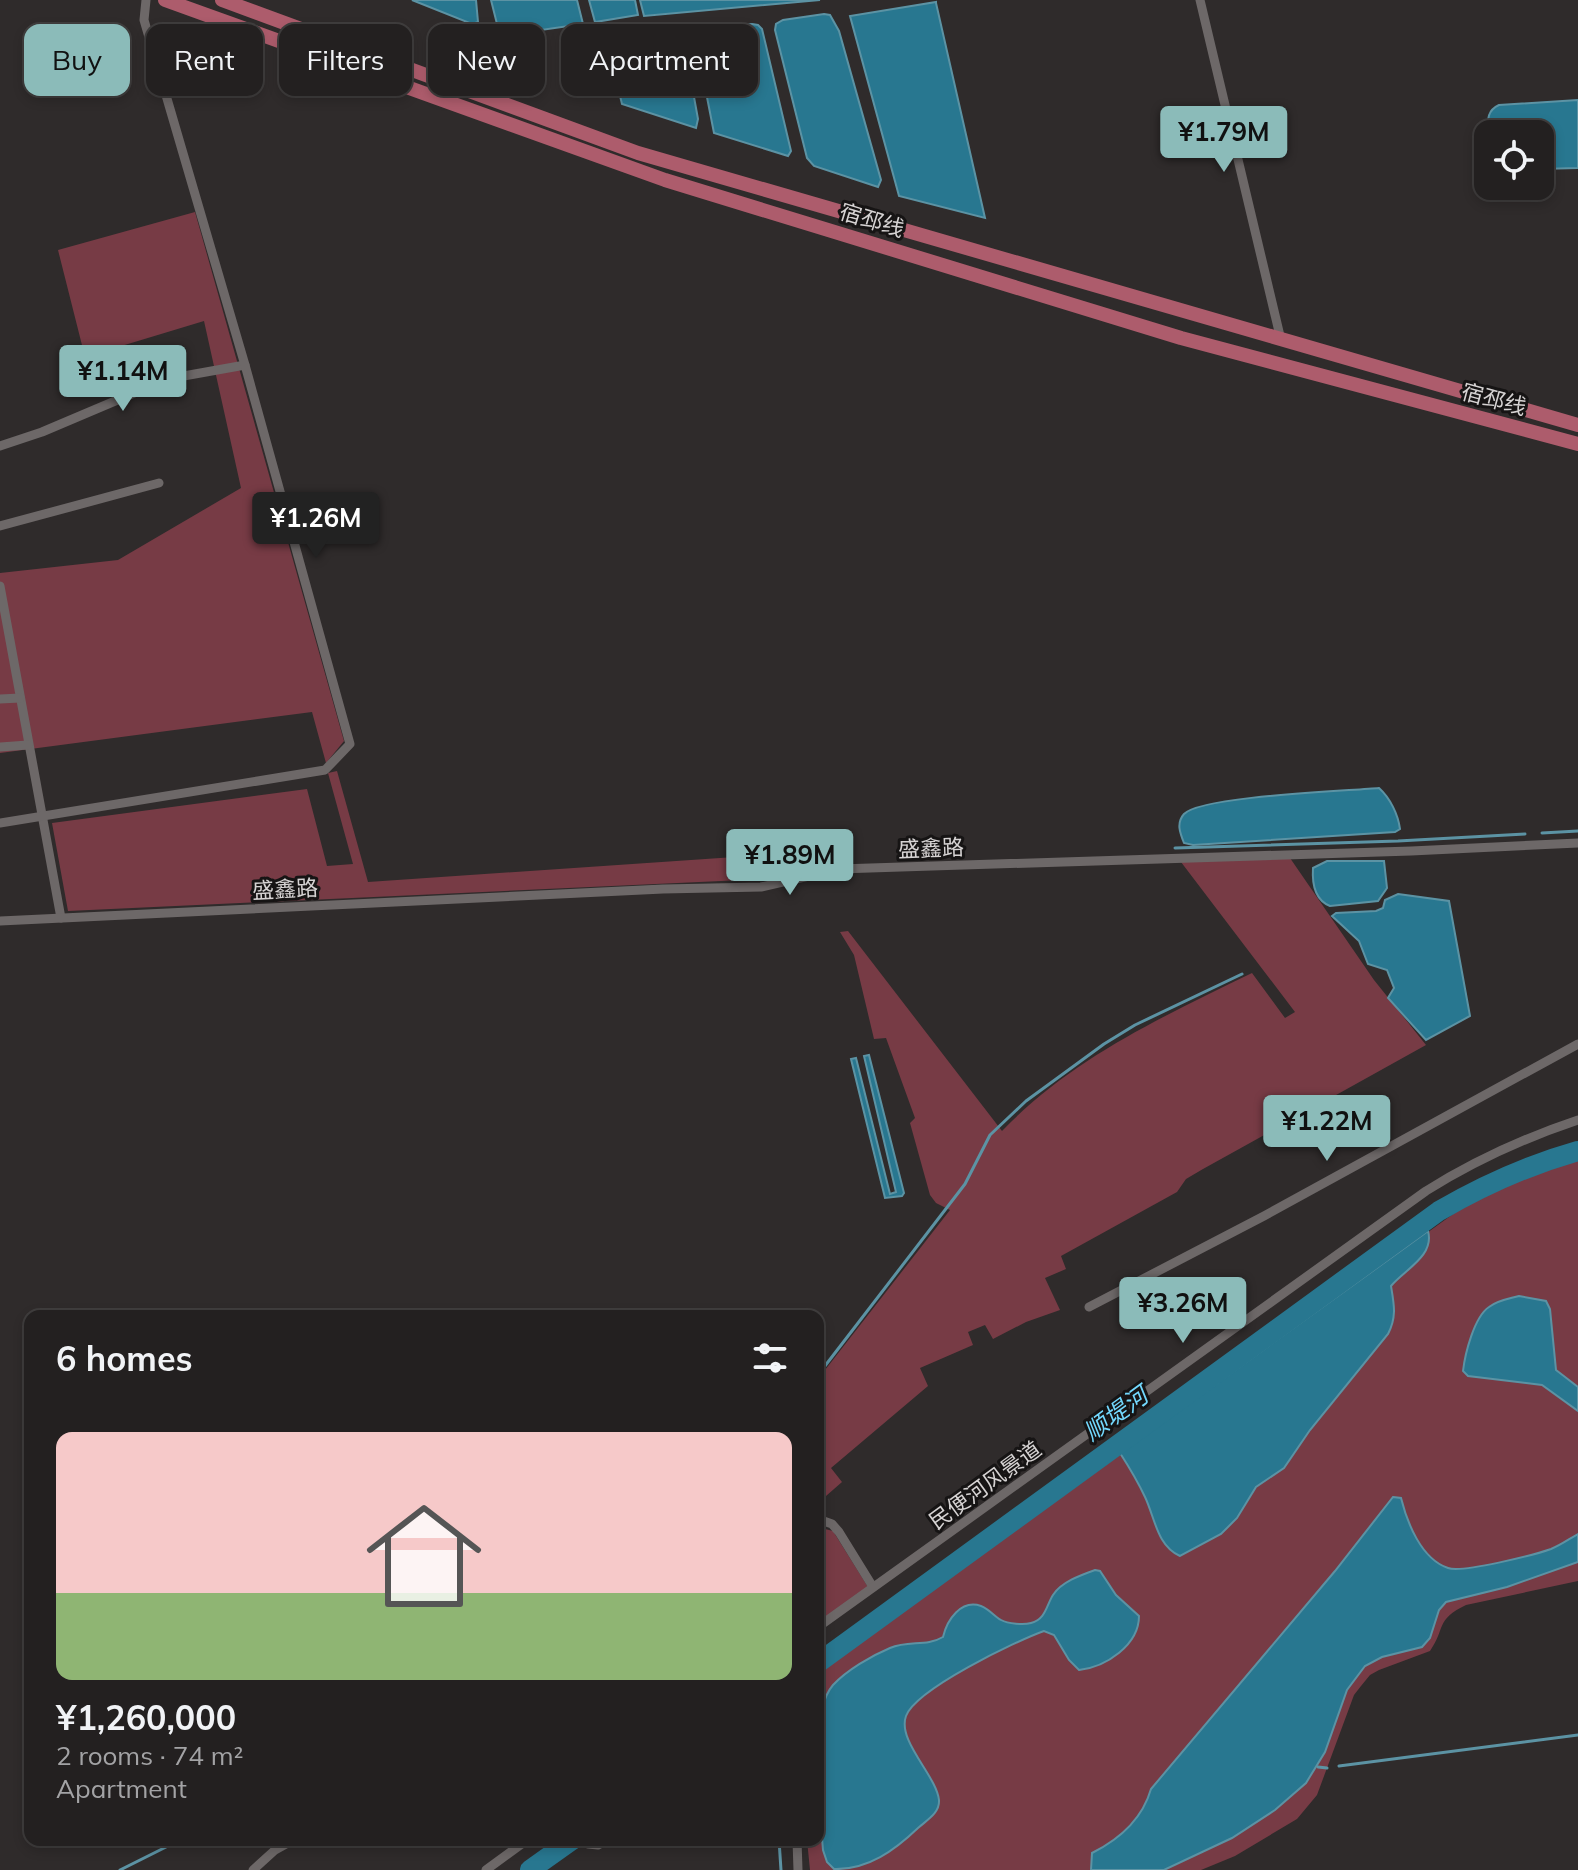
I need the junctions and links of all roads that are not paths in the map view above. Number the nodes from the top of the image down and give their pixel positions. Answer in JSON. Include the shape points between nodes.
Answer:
{"nodes":[{"id":1,"x":146,"y":0,"type":"edge"},
{"id":2,"x":165,"y":0,"type":"edge"},
{"id":3,"x":222,"y":0,"type":"edge"},
{"id":4,"x":1200,"y":0,"type":"edge"},
{"id":5,"x":1281,"y":340,"type":"junction"},
{"id":6,"x":245,"y":365,"type":"junction"},
{"id":7,"x":1578,"y":425,"type":"edge"},
{"id":8,"x":1578,"y":444,"type":"edge"},
{"id":9,"x":0,"y":446,"type":"edge"},
{"id":10,"x":159,"y":483,"type":"dead end"},
{"id":11,"x":0,"y":526,"type":"edge"},
{"id":12,"x":0,"y":586,"type":"edge"},
{"id":13,"x":20,"y":698,"type":"junction"},
{"id":14,"x":0,"y":699,"type":"edge"},
{"id":15,"x":28,"y":745,"type":"junction"},
{"id":16,"x":0,"y":747,"type":"edge"},
{"id":17,"x":41,"y":817,"type":"junction"},
{"id":18,"x":0,"y":823,"type":"edge"},
{"id":19,"x":1578,"y":843,"type":"edge"},
{"id":20,"x":61,"y":918,"type":"junction"},
{"id":21,"x":0,"y":921,"type":"edge"},
{"id":22,"x":1578,"y":1044,"type":"edge"},
{"id":23,"x":1578,"y":1120,"type":"edge"},
{"id":24,"x":1089,"y":1307,"type":"dead end"},
{"id":25,"x":824,"y":1521,"type":"edge"},
{"id":26,"x":873,"y":1587,"type":"junction"},
{"id":27,"x":824,"y":1623,"type":"edge"},
{"id":28,"x":282,"y":1846,"type":"edge"},
{"id":29,"x":519,"y":1846,"type":"edge"},
{"id":30,"x":797,"y":1846,"type":"edge"},
{"id":31,"x":253,"y":1870,"type":"edge"},
{"id":32,"x":486,"y":1870,"type":"edge"},
{"id":33,"x":798,"y":1870,"type":"edge"}],
"edges":[{"from":1,"to":6,"type":"street","via":[[144,20]]},
{"from":2,"to":8,"type":"main road","name":"宿邳线","via":[[665,180],[1181,338]]},
{"from":3,"to":5,"type":"main road","name":"宿邳线","via":[[638,153]]},
{"from":4,"to":5,"type":"street"},
{"from":5,"to":7,"type":"main road","name":"宿邳线"},
{"from":6,"to":9,"type":"street","via":[[167,379]]},
{"from":6,"to":17,"type":"street","via":[[350,744],[325,770]]},
{"from":10,"to":11,"type":"street"},
{"from":12,"to":13,"type":"street"},
{"from":13,"to":14,"type":"street"},
{"from":13,"to":15,"type":"street"},
{"from":15,"to":16,"type":"street"},
{"from":15,"to":17,"type":"street"},
{"from":17,"to":18,"type":"street"},
{"from":17,"to":20,"type":"street"},
{"from":19,"to":20,"type":"street","name":"盛鑫路","via":[[839,869],[761,887]]},
{"from":20,"to":21,"type":"street","name":"盛鑫路"},
{"from":22,"to":24,"type":"street"},
{"from":23,"to":26,"type":"street","name":"民便河风景道","via":[[1506,1147],[1426,1191]]},
{"from":25,"to":26,"type":"street","via":[[839,1532]]},
{"from":26,"to":27,"type":"street","name":"民便河风景道"},
{"from":28,"to":31,"type":"street"},
{"from":29,"to":32,"type":"street"},
{"from":30,"to":33,"type":"street"}]}
